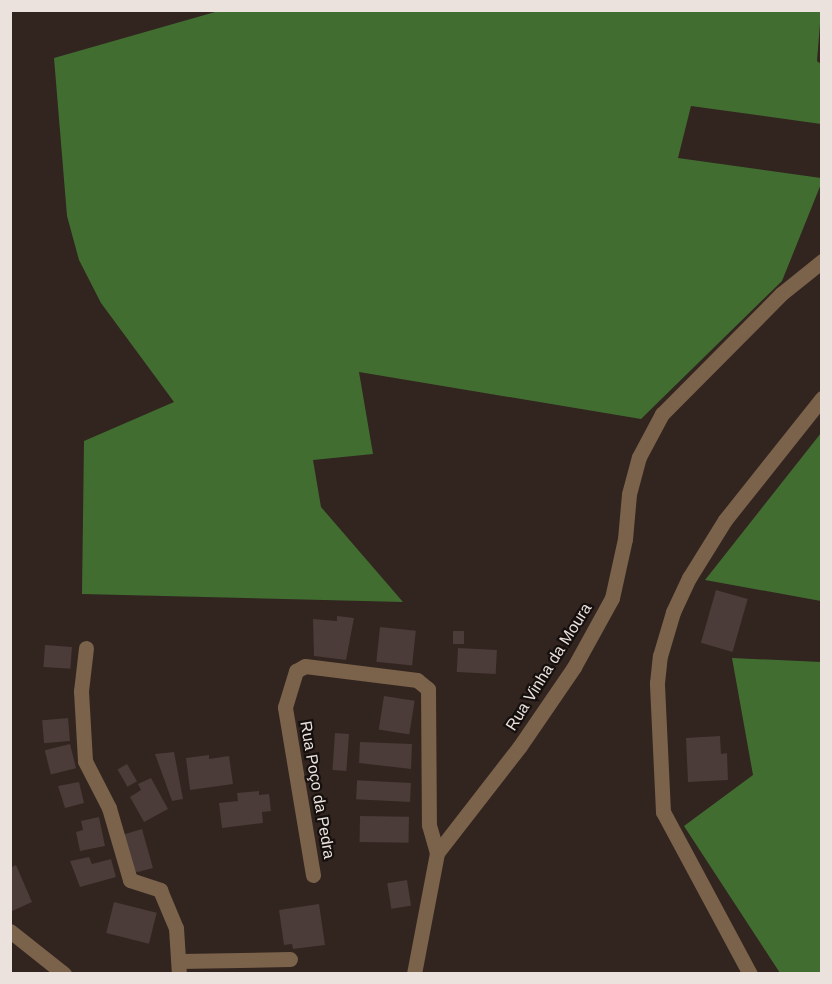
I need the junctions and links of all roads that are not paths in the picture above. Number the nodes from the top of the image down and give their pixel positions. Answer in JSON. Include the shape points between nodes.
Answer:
{"nodes":[{"id":1,"x":822,"y":261,"type":"edge"},
{"id":2,"x":822,"y":398,"type":"edge"},
{"id":3,"x":86,"y":648,"type":"dead end"},
{"id":4,"x":437,"y":853,"type":"junction"},
{"id":5,"x":313,"y":875,"type":"dead end"},
{"id":6,"x":10,"y":931,"type":"edge"},
{"id":7,"x":290,"y":958,"type":"dead end"},
{"id":8,"x":180,"y":967,"type":"edge"},
{"id":9,"x":64,"y":974,"type":"edge"},
{"id":10,"x":414,"y":974,"type":"edge"},
{"id":11,"x":750,"y":974,"type":"edge"}],
"edges":[{"from":1,"to":4,"type":"street","name":"Rua Vinha da Moura","via":[[781,294],[662,414],[639,456],[612,598],[574,666],[520,746]]},
{"from":2,"to":11,"type":"street","via":[[725,520],[689,578],[673,612],[660,656],[657,683],[663,812]]},
{"from":3,"to":8,"type":"street","via":[[81,691],[85,762],[109,808],[130,880],[160,890],[176,928]]},
{"from":4,"to":5,"type":"street","name":"Rua Poço da Pedra","via":[[429,825],[428,689],[417,680],[305,666],[296,671],[285,708]]},
{"from":4,"to":10,"type":"street","name":"Rua Poço da Pedra"},
{"from":6,"to":9,"type":"street"},
{"from":7,"to":8,"type":"street"}]}
